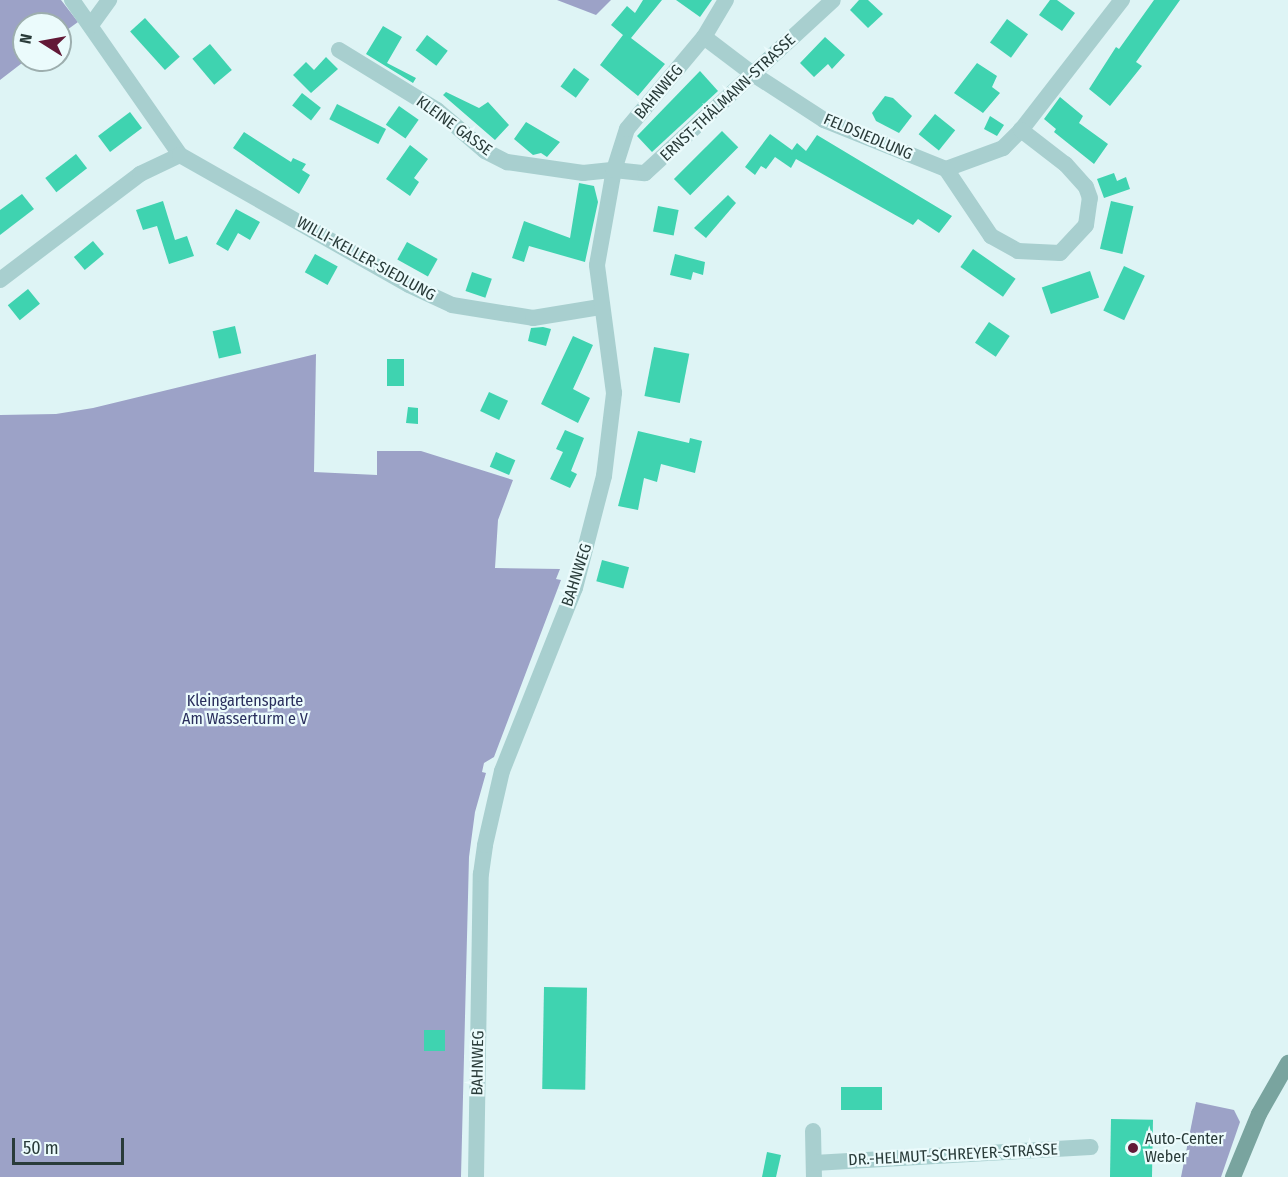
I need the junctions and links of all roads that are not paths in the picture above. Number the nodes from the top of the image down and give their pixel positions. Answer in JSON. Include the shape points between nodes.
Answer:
{"nodes":[{"id":1,"x":72,"y":0,"type":"edge"},
{"id":2,"x":109,"y":0,"type":"edge"},
{"id":3,"x":726,"y":0,"type":"edge"},
{"id":4,"x":833,"y":0,"type":"edge"},
{"id":5,"x":1122,"y":0,"type":"edge"},
{"id":6,"x":91,"y":25,"type":"junction"},
{"id":7,"x":704,"y":37,"type":"junction"},
{"id":8,"x":339,"y":50,"type":"dead end"},
{"id":9,"x":753,"y":74,"type":"junction"},
{"id":10,"x":1021,"y":130,"type":"junction"},
{"id":11,"x":180,"y":155,"type":"junction"},
{"id":12,"x":946,"y":169,"type":"junction"},
{"id":13,"x":614,"y":170,"type":"junction"},
{"id":14,"x":0,"y":280,"type":"edge"},
{"id":15,"x":600,"y":308,"type":"junction"},
{"id":16,"x":1288,"y":1063,"type":"edge"},
{"id":17,"x":813,"y":1131,"type":"dead end"},
{"id":18,"x":1091,"y":1147,"type":"dead end"},
{"id":19,"x":814,"y":1170,"type":"edge"},
{"id":20,"x":476,"y":1177,"type":"edge"},
{"id":21,"x":1233,"y":1177,"type":"edge"}],
"edges":[{"from":1,"to":6,"type":"street","name":"WILLI-KELLER-SIEDLUNG"},
{"from":2,"to":6,"type":"street"},
{"from":3,"to":7,"type":"street","name":"BAHNWEG"},
{"from":4,"to":9,"type":"street","name":"ERNST-THÄLMANN-STRASSE"},
{"from":5,"to":10,"type":"street"},
{"from":6,"to":11,"type":"street","name":"WILLI-KELLER-SIEDLUNG"},
{"from":7,"to":9,"type":"street","name":"FELDSIEDLUNG"},
{"from":7,"to":13,"type":"street","name":"BAHNWEG","via":[[627,129]]},
{"from":8,"to":13,"type":"street","name":"KLEINE GASSE","via":[[437,110],[485,151],[507,162],[583,173]]},
{"from":9,"to":12,"type":"street","name":"FELDSIEDLUNG","via":[[842,129]]},
{"from":9,"to":13,"type":"street","name":"ERNST-THÄLMANN-STRASSE","via":[[645,173]]},
{"from":10,"to":12,"type":"street","via":[[1003,148]]},
{"from":10,"to":12,"type":"street","via":[[1065,164],[1086,187],[1090,198],[1086,225],[1060,253],[1018,250],[991,236]]},
{"from":11,"to":14,"type":"street","via":[[140,174]]},
{"from":11,"to":15,"type":"street","name":"WILLI-KELLER-SIEDLUNG","via":[[409,285],[452,305],[533,318]]},
{"from":13,"to":15,"type":"street","name":"BAHNWEG","via":[[597,265]]},
{"from":15,"to":20,"type":"street","name":"BAHNWEG","via":[[614,393],[603,482],[574,588],[502,771],[485,845],[481,874]]},
{"from":16,"to":21,"type":"main road","via":[[1259,1114]]},
{"from":17,"to":19,"type":"street","name":"DR.-HELMUT-SCHREYER-STRASSE"},
{"from":18,"to":19,"type":"street","name":"DR.-HELMUT-SCHREYER-STRASSE"}]}
